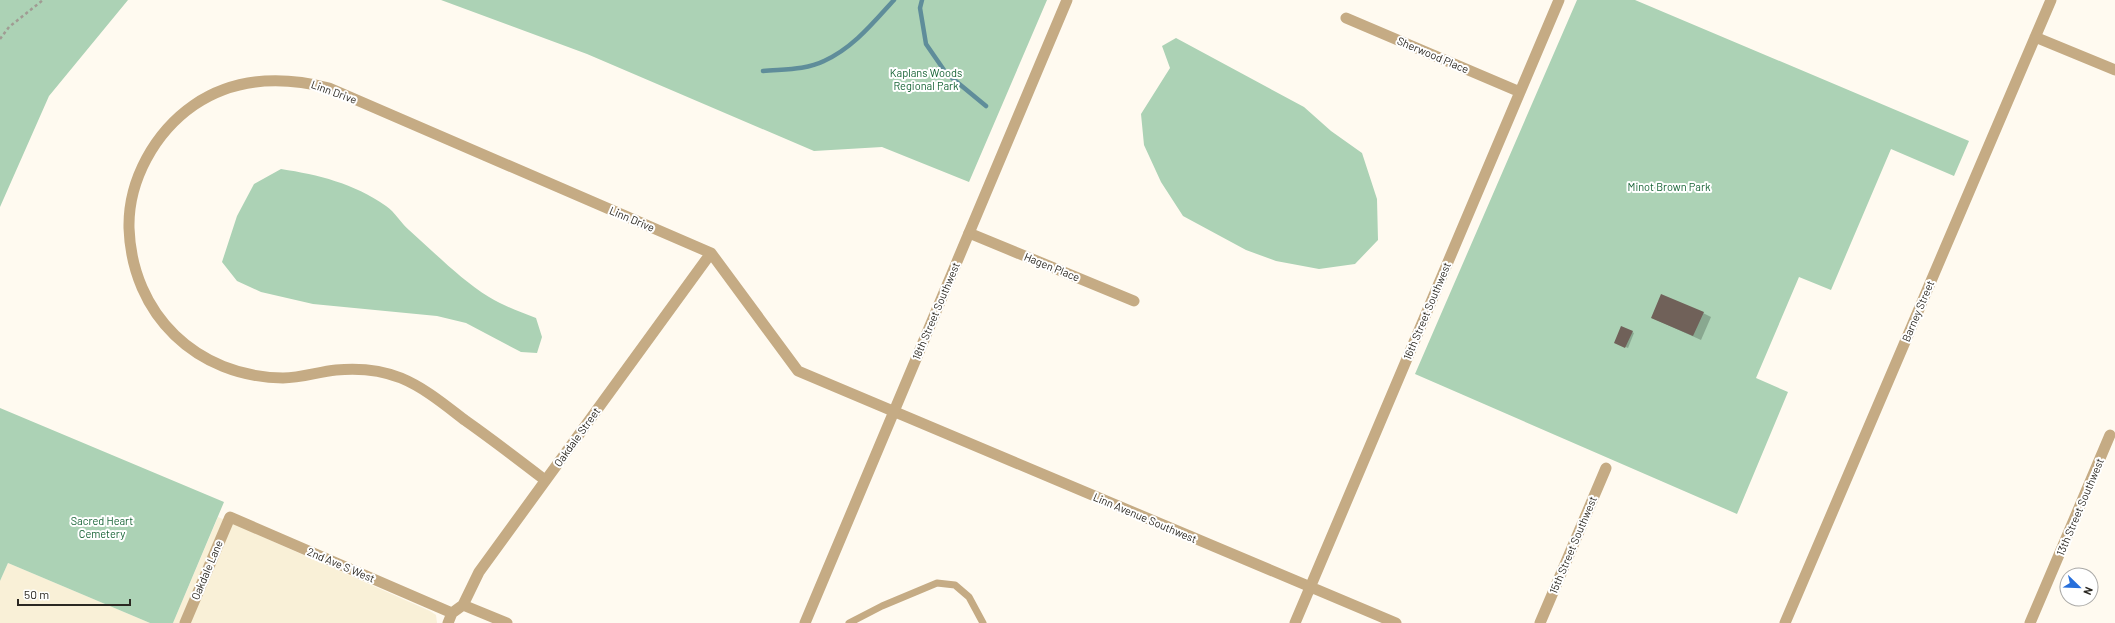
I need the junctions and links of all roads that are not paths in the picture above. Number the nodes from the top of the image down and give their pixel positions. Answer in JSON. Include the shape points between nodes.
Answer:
{"nodes":[{"id":1,"x":1068,"y":0,"type":"edge"},
{"id":2,"x":1559,"y":0,"type":"edge"},
{"id":3,"x":2051,"y":0,"type":"edge"},
{"id":4,"x":1346,"y":18,"type":"dead end"},
{"id":5,"x":2035,"y":37,"type":"junction"},
{"id":6,"x":2115,"y":70,"type":"edge"},
{"id":7,"x":1520,"y":92,"type":"junction"},
{"id":8,"x":969,"y":232,"type":"junction"},
{"id":9,"x":711,"y":253,"type":"junction"},
{"id":10,"x":1134,"y":301,"type":"dead end"},
{"id":11,"x":894,"y":412,"type":"junction"},
{"id":12,"x":2110,"y":435,"type":"dead end"},
{"id":13,"x":1606,"y":468,"type":"dead end"},
{"id":14,"x":546,"y":480,"type":"junction"},
{"id":15,"x":230,"y":517,"type":"joint"},
{"id":16,"x":1310,"y":587,"type":"junction"},
{"id":17,"x":463,"y":605,"type":"junction"},
{"id":18,"x":450,"y":618,"type":"edge"},
{"id":19,"x":185,"y":623,"type":"edge"},
{"id":20,"x":506,"y":623,"type":"edge"},
{"id":21,"x":808,"y":623,"type":"edge"},
{"id":22,"x":849,"y":623,"type":"edge"},
{"id":23,"x":983,"y":623,"type":"edge"},
{"id":24,"x":1295,"y":623,"type":"edge"},
{"id":25,"x":1396,"y":623,"type":"edge"},
{"id":26,"x":1540,"y":623,"type":"edge"},
{"id":27,"x":1785,"y":623,"type":"edge"},
{"id":28,"x":2030,"y":623,"type":"edge"}],
"edges":[{"from":1,"to":8,"type":"street","name":"18th Street Southwest"},
{"from":2,"to":7,"type":"street","name":"16th Street Southwest"},
{"from":3,"to":5,"type":"street","name":"Barney Street"},
{"from":4,"to":7,"type":"street","name":"Sherwood Place"},
{"from":5,"to":6,"type":"street"},
{"from":5,"to":27,"type":"street","name":"Barney Street"},
{"from":7,"to":16,"type":"street","name":"16th Street Southwest"},
{"from":8,"to":10,"type":"street","name":"Hagen Place"},
{"from":8,"to":11,"type":"street","name":"18th Street Southwest"},
{"from":9,"to":11,"type":"street","via":[[798,371]]},
{"from":9,"to":14,"type":"street","name":"Oakdale Street"},
{"from":9,"to":14,"type":"street","name":"Linn Drive","via":[[329,88],[304,81],[257,81],[213,94],[179,117],[161,136],[147,158],[137,182],[130,215],[130,243],[139,283],[162,323],[180,342],[201,357],[220,366],[260,377],[286,378],[358,369],[382,372],[400,378],[433,396]]},
{"from":11,"to":16,"type":"street","name":"Linn Avenue Southwest"},
{"from":11,"to":21,"type":"street","name":"18th Street Southwest"},
{"from":12,"to":28,"type":"street","name":"13th Street Southwest"},
{"from":13,"to":26,"type":"street","name":"15th Street Southwest"},
{"from":14,"to":17,"type":"street","name":"Oakdale Street","via":[[479,572]]},
{"from":15,"to":18,"type":"street","name":"2nd Ave S West"},
{"from":15,"to":19,"type":"street","name":"Oakdale Lane"},
{"from":16,"to":24,"type":"street","name":"16th Street Southwest"},
{"from":16,"to":25,"type":"street","name":"Linn Avenue Southwest"},
{"from":17,"to":18,"type":"street","name":"Oakdale Street"},
{"from":17,"to":20,"type":"street"},
{"from":22,"to":23,"type":"lane","via":[[937,583],[956,585],[970,596]]}]}
